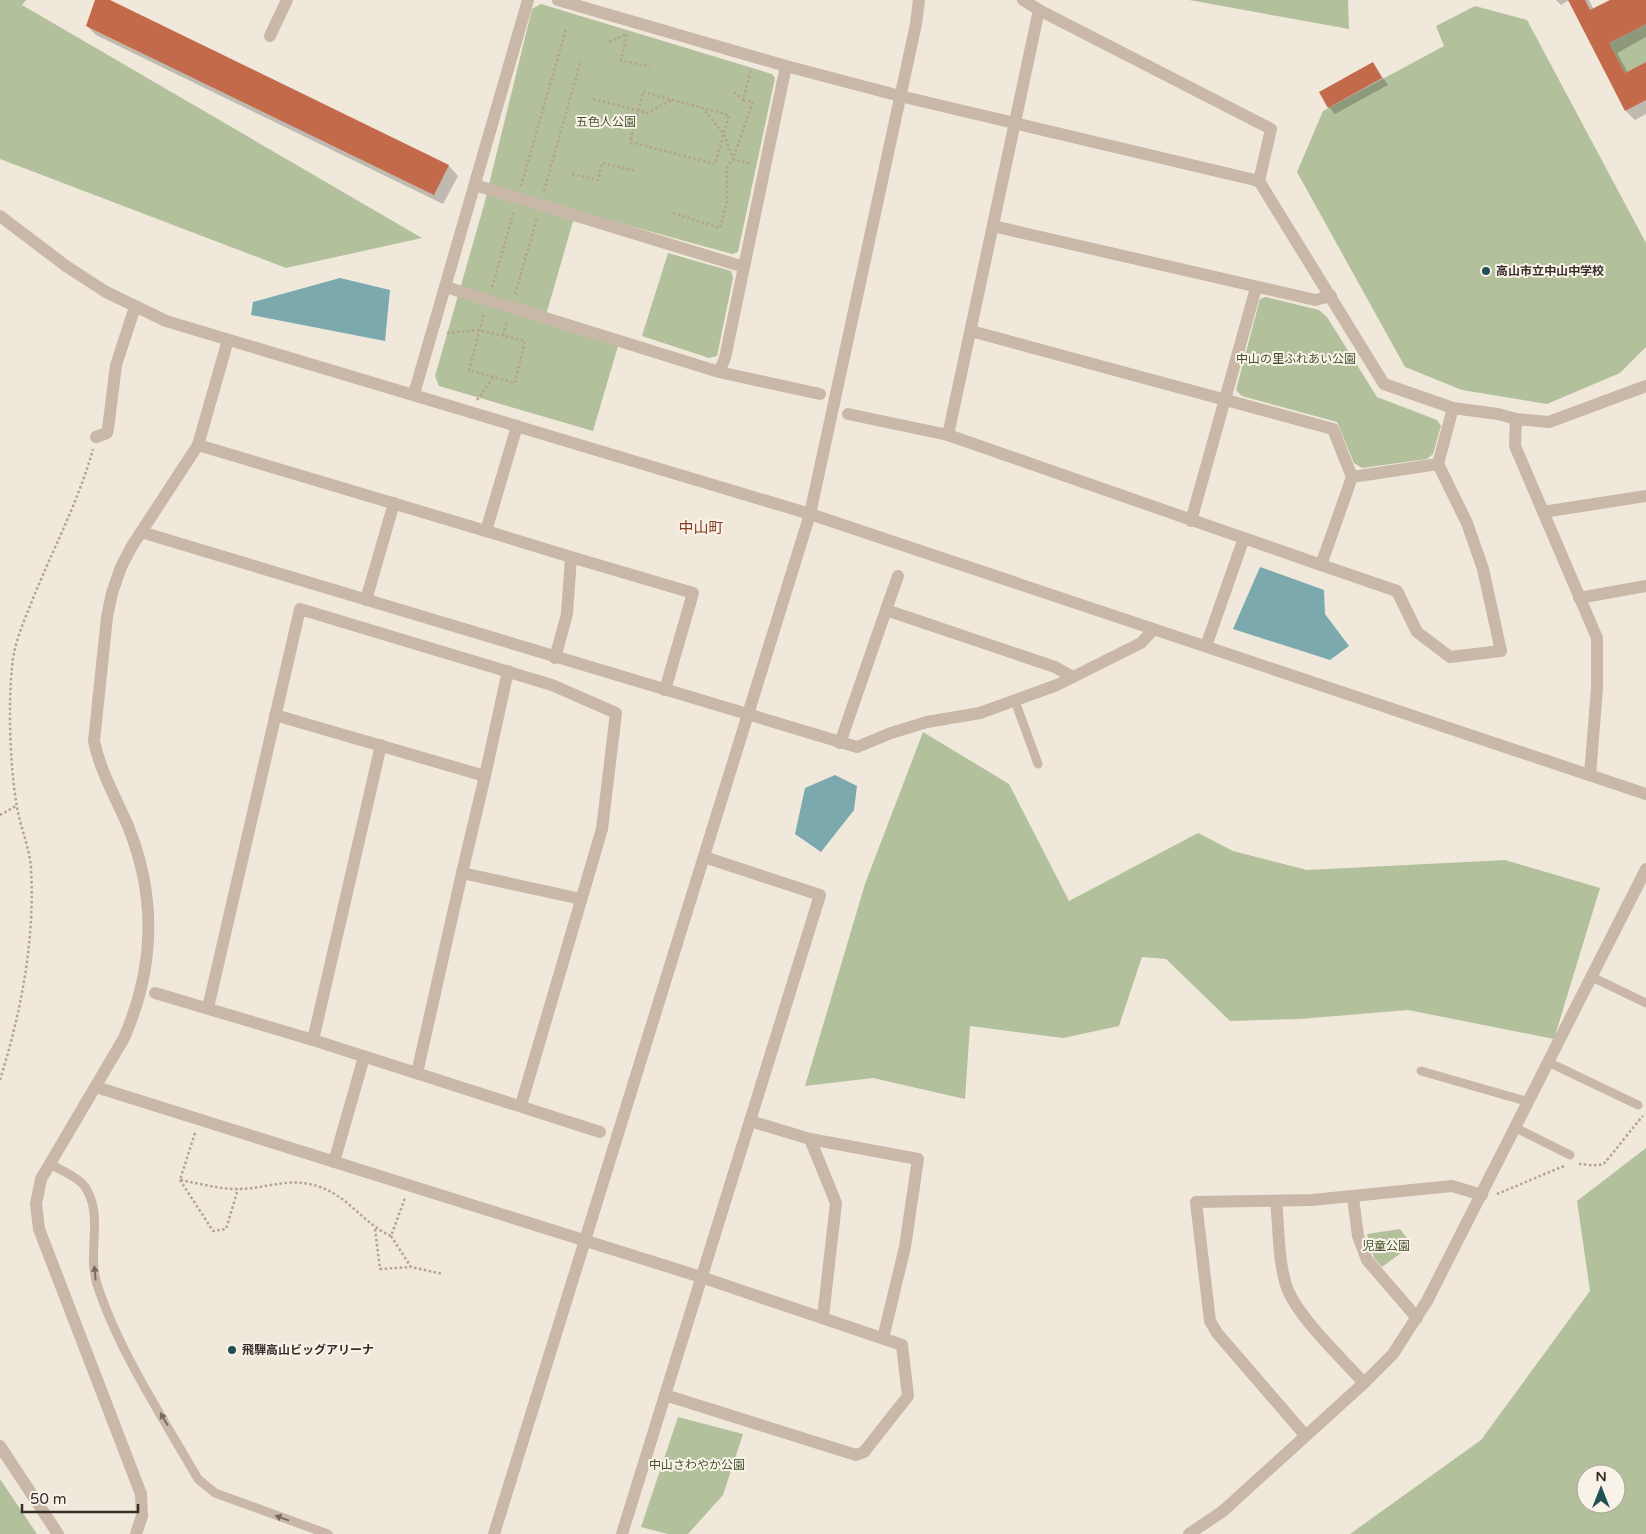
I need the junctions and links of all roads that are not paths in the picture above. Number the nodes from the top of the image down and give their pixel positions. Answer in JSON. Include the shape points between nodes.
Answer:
{"nodes":[{"id":1,"x":287,"y":0,"type":"edge"},
{"id":2,"x":528,"y":0,"type":"edge"},
{"id":3,"x":558,"y":0,"type":"edge"},
{"id":4,"x":919,"y":0,"type":"edge"},
{"id":5,"x":1022,"y":0,"type":"edge"},
{"id":6,"x":1039,"y":10,"type":"junction"},
{"id":7,"x":270,"y":36,"type":"dead end"},
{"id":8,"x":786,"y":66,"type":"junction"},
{"id":9,"x":900,"y":96,"type":"junction"},
{"id":10,"x":1015,"y":123,"type":"junction"},
{"id":11,"x":1260,"y":181,"type":"junction"},
{"id":12,"x":475,"y":185,"type":"junction"},
{"id":13,"x":0,"y":216,"type":"edge"},
{"id":14,"x":993,"y":226,"type":"junction"},
{"id":15,"x":744,"y":267,"type":"junction"},
{"id":16,"x":446,"y":287,"type":"junction"},
{"id":17,"x":1256,"y":288,"type":"junction"},
{"id":18,"x":1331,"y":296,"type":"junction"},
{"id":19,"x":135,"y":307,"type":"junction"},
{"id":20,"x":971,"y":331,"type":"junction"},
{"id":21,"x":228,"y":340,"type":"junction"},
{"id":22,"x":719,"y":372,"type":"junction"},
{"id":23,"x":1646,"y":386,"type":"edge"},
{"id":24,"x":414,"y":394,"type":"junction"},
{"id":25,"x":820,"y":394,"type":"dead end"},
{"id":26,"x":1226,"y":399,"type":"junction"},
{"id":27,"x":1454,"y":408,"type":"junction"},
{"id":28,"x":848,"y":414,"type":"dead end"},
{"id":29,"x":1516,"y":419,"type":"junction"},
{"id":30,"x":517,"y":426,"type":"junction"},
{"id":31,"x":948,"y":435,"type":"junction"},
{"id":32,"x":96,"y":437,"type":"road end"},
{"id":33,"x":198,"y":445,"type":"junction"},
{"id":34,"x":1438,"y":464,"type":"junction"},
{"id":35,"x":1352,"y":477,"type":"junction"},
{"id":36,"x":1646,"y":496,"type":"edge"},
{"id":37,"x":394,"y":503,"type":"junction"},
{"id":38,"x":1543,"y":512,"type":"junction"},
{"id":39,"x":810,"y":514,"type":"junction"},
{"id":40,"x":1191,"y":521,"type":"junction"},
{"id":41,"x":486,"y":531,"type":"junction"},
{"id":42,"x":140,"y":532,"type":"junction"},
{"id":43,"x":1244,"y":538,"type":"junction"},
{"id":44,"x":572,"y":557,"type":"junction"},
{"id":45,"x":1321,"y":565,"type":"junction"},
{"id":46,"x":898,"y":576,"type":"dead end"},
{"id":47,"x":1646,"y":586,"type":"edge"},
{"id":48,"x":1579,"y":598,"type":"junction"},
{"id":49,"x":366,"y":600,"type":"junction"},
{"id":50,"x":886,"y":610,"type":"junction"},
{"id":51,"x":1153,"y":630,"type":"junction"},
{"id":52,"x":1206,"y":646,"type":"junction"},
{"id":53,"x":555,"y":658,"type":"junction"},
{"id":54,"x":508,"y":671,"type":"junction"},
{"id":55,"x":1073,"y":677,"type":"junction"},
{"id":56,"x":665,"y":690,"type":"junction"},
{"id":57,"x":1015,"y":701,"type":"junction"},
{"id":58,"x":275,"y":714,"type":"junction"},
{"id":59,"x":747,"y":714,"type":"junction"},
{"id":60,"x":840,"y":743,"type":"junction"},
{"id":61,"x":381,"y":745,"type":"junction"},
{"id":62,"x":1038,"y":764,"type":"dead end"},
{"id":63,"x":1590,"y":775,"type":"junction"},
{"id":64,"x":485,"y":776,"type":"junction"},
{"id":65,"x":1646,"y":794,"type":"edge"},
{"id":66,"x":704,"y":857,"type":"junction"},
{"id":67,"x":1646,"y":869,"type":"edge"},
{"id":68,"x":462,"y":873,"type":"junction"},
{"id":69,"x":581,"y":900,"type":"junction"},
{"id":70,"x":1592,"y":977,"type":"junction"},
{"id":71,"x":155,"y":993,"type":"dead end"},
{"id":72,"x":1646,"y":1003,"type":"edge"},
{"id":73,"x":208,"y":1008,"type":"junction"},
{"id":74,"x":313,"y":1040,"type":"junction"},
{"id":75,"x":364,"y":1057,"type":"junction"},
{"id":76,"x":1548,"y":1062,"type":"junction"},
{"id":77,"x":1421,"y":1071,"type":"dead end"},
{"id":78,"x":417,"y":1073,"type":"junction"},
{"id":79,"x":96,"y":1087,"type":"junction"},
{"id":80,"x":1529,"y":1102,"type":"junction"},
{"id":81,"x":521,"y":1105,"type":"junction"},
{"id":82,"x":1638,"y":1106,"type":"dead end"},
{"id":83,"x":750,"y":1121,"type":"junction"},
{"id":84,"x":1516,"y":1128,"type":"junction"},
{"id":85,"x":600,"y":1132,"type":"dead end"},
{"id":86,"x":810,"y":1140,"type":"junction"},
{"id":87,"x":1570,"y":1156,"type":"dead end"},
{"id":88,"x":334,"y":1162,"type":"junction"},
{"id":89,"x":50,"y":1164,"type":"junction"},
{"id":90,"x":1482,"y":1195,"type":"junction"},
{"id":91,"x":1354,"y":1198,"type":"junction"},
{"id":92,"x":1276,"y":1201,"type":"junction"},
{"id":93,"x":584,"y":1240,"type":"junction"},
{"id":94,"x":700,"y":1277,"type":"junction"},
{"id":95,"x":823,"y":1318,"type":"junction"},
{"id":96,"x":1417,"y":1318,"type":"junction"},
{"id":97,"x":883,"y":1338,"type":"junction"},
{"id":98,"x":1364,"y":1383,"type":"junction"},
{"id":99,"x":665,"y":1395,"type":"junction"},
{"id":100,"x":1305,"y":1435,"type":"junction"},
{"id":101,"x":0,"y":1446,"type":"edge"},
{"id":102,"x":58,"y":1534,"type":"edge"},
{"id":103,"x":136,"y":1534,"type":"edge"},
{"id":104,"x":328,"y":1534,"type":"edge"},
{"id":105,"x":494,"y":1534,"type":"edge"},
{"id":106,"x":622,"y":1534,"type":"edge"},
{"id":107,"x":1190,"y":1534,"type":"edge"}],
"edges":[{"from":1,"to":7,"type":"street"},
{"from":2,"to":12,"type":"street"},
{"from":3,"to":8,"type":"street"},
{"from":4,"to":9,"type":"street"},
{"from":5,"to":6,"type":"street"},
{"from":6,"to":10,"type":"street"},
{"from":6,"to":11,"type":"street","via":[[1271,129]]},
{"from":8,"to":9,"type":"street"},
{"from":8,"to":15,"type":"street"},
{"from":9,"to":10,"type":"street"},
{"from":9,"to":39,"type":"street"},
{"from":10,"to":11,"type":"street"},
{"from":10,"to":14,"type":"street"},
{"from":11,"to":18,"type":"street"},
{"from":12,"to":15,"type":"street"},
{"from":12,"to":16,"type":"street"},
{"from":13,"to":19,"type":"street","via":[[66,266]]},
{"from":14,"to":17,"type":"street"},
{"from":14,"to":20,"type":"street"},
{"from":15,"to":22,"type":"street","via":[[725,358]]},
{"from":16,"to":22,"type":"street"},
{"from":16,"to":24,"type":"street"},
{"from":17,"to":18,"type":"street","via":[[1315,300]]},
{"from":17,"to":26,"type":"street"},
{"from":18,"to":27,"type":"street","via":[[1384,384]]},
{"from":19,"to":21,"type":"street"},
{"from":19,"to":32,"type":"street","via":[[116,365],[107,433]]},
{"from":20,"to":26,"type":"street"},
{"from":20,"to":31,"type":"street"},
{"from":21,"to":24,"type":"street"},
{"from":21,"to":33,"type":"street"},
{"from":22,"to":25,"type":"street"},
{"from":23,"to":29,"type":"street","via":[[1549,422]]},
{"from":24,"to":30,"type":"street"},
{"from":26,"to":35,"type":"street","via":[[1333,430]]},
{"from":26,"to":40,"type":"street"},
{"from":27,"to":29,"type":"street"},
{"from":27,"to":34,"type":"street"},
{"from":28,"to":31,"type":"street"},
{"from":29,"to":38,"type":"street","via":[[1515,446]]},
{"from":30,"to":39,"type":"street"},
{"from":30,"to":41,"type":"street"},
{"from":31,"to":40,"type":"street"},
{"from":33,"to":37,"type":"street"},
{"from":33,"to":42,"type":"street"},
{"from":34,"to":35,"type":"street"},
{"from":34,"to":45,"type":"street","via":[[1471,532],[1483,569],[1501,651],[1450,657],[1417,632],[1397,591]]},
{"from":35,"to":45,"type":"street"},
{"from":36,"to":38,"type":"street"},
{"from":37,"to":41,"type":"street"},
{"from":37,"to":49,"type":"street"},
{"from":38,"to":48,"type":"street"},
{"from":39,"to":51,"type":"street"},
{"from":39,"to":59,"type":"street"},
{"from":40,"to":43,"type":"street"},
{"from":41,"to":44,"type":"street"},
{"from":42,"to":49,"type":"street"},
{"from":42,"to":79,"type":"street","via":[[121,567],[112,593],[94,741],[97,758],[124,816],[140,861],[149,904],[148,942],[143,983],[134,1015]]},
{"from":43,"to":45,"type":"street"},
{"from":43,"to":52,"type":"street"},
{"from":44,"to":53,"type":"street","via":[[567,614]]},
{"from":44,"to":56,"type":"street","via":[[693,593]]},
{"from":46,"to":50,"type":"street"},
{"from":47,"to":48,"type":"street"},
{"from":48,"to":63,"type":"street","via":[[1597,638],[1597,689]]},
{"from":49,"to":53,"type":"street"},
{"from":50,"to":55,"type":"street","via":[[1055,667]]},
{"from":50,"to":60,"type":"street"},
{"from":51,"to":52,"type":"street"},
{"from":51,"to":55,"type":"street","via":[[1141,644]]},
{"from":52,"to":63,"type":"street"},
{"from":53,"to":56,"type":"street"},
{"from":54,"to":58,"type":"street","via":[[300,609]]},
{"from":54,"to":64,"type":"street"},
{"from":54,"to":69,"type":"street","via":[[552,685],[616,713],[602,829]]},
{"from":55,"to":57,"type":"street"},
{"from":56,"to":59,"type":"street"},
{"from":57,"to":60,"type":"street","via":[[980,713],[926,722],[856,747]]},
{"from":57,"to":62,"type":"lane"},
{"from":58,"to":61,"type":"street"},
{"from":58,"to":73,"type":"street"},
{"from":59,"to":60,"type":"street"},
{"from":59,"to":66,"type":"street"},
{"from":61,"to":64,"type":"street"},
{"from":61,"to":74,"type":"street"},
{"from":63,"to":65,"type":"street"},
{"from":64,"to":68,"type":"street"},
{"from":66,"to":83,"type":"street","via":[[820,895]]},
{"from":66,"to":93,"type":"street"},
{"from":67,"to":70,"type":"street"},
{"from":68,"to":69,"type":"street"},
{"from":68,"to":78,"type":"street"},
{"from":69,"to":81,"type":"street"},
{"from":70,"to":72,"type":"lane"},
{"from":70,"to":76,"type":"street"},
{"from":71,"to":73,"type":"street"},
{"from":73,"to":74,"type":"street"},
{"from":74,"to":75,"type":"street"},
{"from":75,"to":78,"type":"street"},
{"from":75,"to":88,"type":"street"},
{"from":76,"to":80,"type":"street"},
{"from":76,"to":82,"type":"lane"},
{"from":77,"to":80,"type":"lane"},
{"from":78,"to":81,"type":"street"},
{"from":79,"to":88,"type":"street"},
{"from":79,"to":89,"type":"street"},
{"from":80,"to":84,"type":"street"},
{"from":81,"to":85,"type":"street"},
{"from":83,"to":86,"type":"street"},
{"from":83,"to":94,"type":"street"},
{"from":84,"to":87,"type":"lane"},
{"from":84,"to":90,"type":"street"},
{"from":86,"to":95,"type":"street","via":[[836,1203]]},
{"from":86,"to":97,"type":"street","via":[[918,1159],[905,1247]]},
{"from":88,"to":93,"type":"street"},
{"from":89,"to":103,"type":"street","via":[[41,1179],[36,1204],[39,1229],[141,1494],[142,1516]]},
{"from":104,"to":89,"type":"lane","one_way":true,"via":[[215,1493],[198,1479],[105,1310],[95,1277],[95,1236],[88,1191],[78,1180]]},
{"from":90,"to":91,"type":"street","via":[[1452,1186]]},
{"from":90,"to":96,"type":"street"},
{"from":91,"to":92,"type":"street"},
{"from":91,"to":96,"type":"street","via":[[1358,1236],[1367,1260]]},
{"from":92,"to":98,"type":"street","via":[[1283,1271],[1291,1298]]},
{"from":92,"to":100,"type":"street","via":[[1196,1202],[1210,1320],[1217,1333]]},
{"from":93,"to":94,"type":"street"},
{"from":93,"to":105,"type":"street"},
{"from":94,"to":95,"type":"street"},
{"from":94,"to":99,"type":"street"},
{"from":95,"to":97,"type":"street"},
{"from":96,"to":98,"type":"street","via":[[1392,1354]]},
{"from":97,"to":99,"type":"street","via":[[902,1345],[908,1396],[864,1452],[856,1456]]},
{"from":98,"to":100,"type":"street"},
{"from":99,"to":106,"type":"street"},
{"from":100,"to":107,"type":"street","via":[[1223,1511]]},
{"from":101,"to":102,"type":"street"}]}
